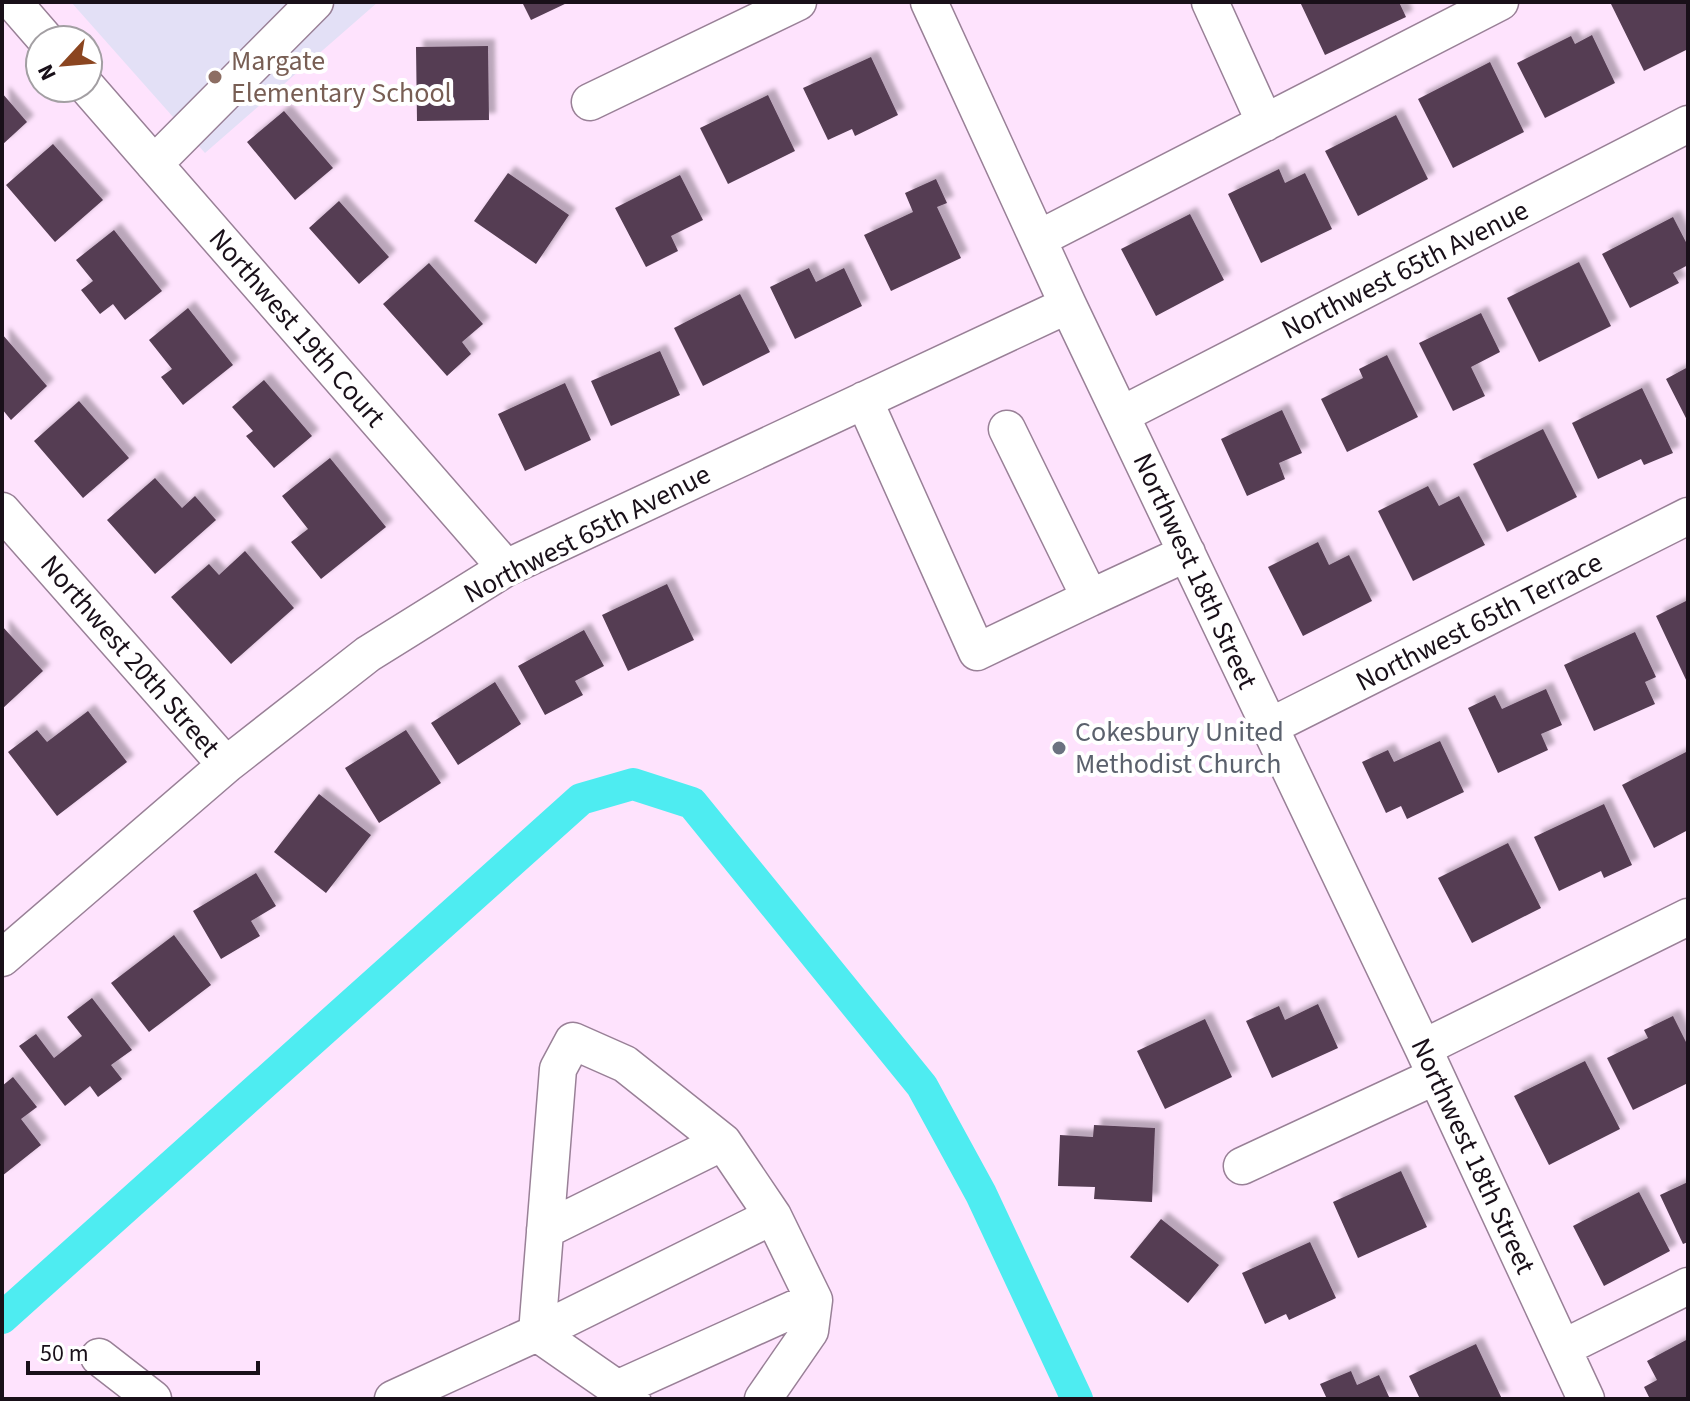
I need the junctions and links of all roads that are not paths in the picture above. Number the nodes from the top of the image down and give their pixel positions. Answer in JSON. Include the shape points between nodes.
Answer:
{"nodes":[{"id":1,"x":13,"y":2,"type":"edge"},
{"id":2,"x":315,"y":2,"type":"edge"},
{"id":3,"x":798,"y":2,"type":"edge"},
{"id":4,"x":929,"y":2,"type":"edge"},
{"id":5,"x":1210,"y":2,"type":"edge"},
{"id":6,"x":1500,"y":2,"type":"edge"},
{"id":7,"x":1450,"y":13,"type":"edge"},
{"id":8,"x":32,"y":24,"type":"edge"},
{"id":9,"x":590,"y":102,"type":"dead end"},
{"id":10,"x":102,"y":104,"type":"edge"},
{"id":11,"x":1265,"y":123,"type":"junction"},
{"id":12,"x":1688,"y":124,"type":"edge"},
{"id":13,"x":154,"y":164,"type":"junction"},
{"id":14,"x":1038,"y":239,"type":"junction"},
{"id":15,"x":1068,"y":305,"type":"junction"},
{"id":16,"x":864,"y":400,"type":"junction"},
{"id":17,"x":1121,"y":415,"type":"junction"},
{"id":18,"x":1007,"y":429,"type":"dead end"},
{"id":19,"x":2,"y":511,"type":"edge"},
{"id":20,"x":1688,"y":516,"type":"edge"},
{"id":21,"x":1187,"y":553,"type":"junction"},
{"id":22,"x":506,"y":568,"type":"junction"},
{"id":23,"x":1090,"y":598,"type":"junction"},
{"id":24,"x":1269,"y":727,"type":"junction"},
{"id":25,"x":226,"y":765,"type":"junction"},
{"id":26,"x":1688,"y":917,"type":"edge"},
{"id":27,"x":2,"y":958,"type":"edge"},
{"id":28,"x":1429,"y":1062,"type":"junction"},
{"id":29,"x":723,"y":1142,"type":"junction"},
{"id":30,"x":1242,"y":1166,"type":"dead end"},
{"id":31,"x":773,"y":1216,"type":"junction"},
{"id":32,"x":545,"y":1230,"type":"junction"},
{"id":33,"x":1688,"y":1286,"type":"edge"},
{"id":34,"x":814,"y":1300,"type":"junction"},
{"id":35,"x":537,"y":1333,"type":"junction"},
{"id":36,"x":1563,"y":1348,"type":"junction"},
{"id":37,"x":99,"y":1357,"type":"dead end"},
{"id":38,"x":625,"y":1394,"type":"edge"},
{"id":39,"x":153,"y":1399,"type":"edge"},
{"id":40,"x":393,"y":1399,"type":"edge"},
{"id":41,"x":763,"y":1399,"type":"edge"},
{"id":42,"x":1586,"y":1399,"type":"edge"}],
"edges":[{"from":1,"to":8,"type":"street"},
{"from":2,"to":13,"type":"street"},
{"from":3,"to":9,"type":"street"},
{"from":4,"to":14,"type":"street","name":"Northwest 18th Street"},
{"from":5,"to":11,"type":"street"},
{"from":6,"to":7,"type":"street"},
{"from":7,"to":11,"type":"street"},
{"from":10,"to":13,"type":"street","name":"Northwest 19th Court"},
{"from":11,"to":14,"type":"street"},
{"from":12,"to":17,"type":"street","name":"Northwest 65th Avenue"},
{"from":13,"to":22,"type":"street","name":"Northwest 19th Court"},
{"from":14,"to":15,"type":"street","name":"Northwest 18th Street"},
{"from":15,"to":16,"type":"street","name":"Northwest 65th Avenue"},
{"from":15,"to":17,"type":"street","name":"Northwest 18th Street"},
{"from":16,"to":22,"type":"street","name":"Northwest 65th Avenue"},
{"from":16,"to":23,"type":"street","via":[[977,652]]},
{"from":17,"to":21,"type":"street","name":"Northwest 18th Street"},
{"from":18,"to":23,"type":"street"},
{"from":19,"to":25,"type":"street","name":"Northwest 20th Street"},
{"from":20,"to":24,"type":"street","name":"Northwest 65th Terrace"},
{"from":21,"to":23,"type":"street"},
{"from":21,"to":24,"type":"street","name":"Northwest 18th Street"},
{"from":22,"to":25,"type":"street","name":"Northwest 65th Avenue","via":[[368,654]]},
{"from":24,"to":28,"type":"street","name":"Northwest 18th Street"},
{"from":25,"to":27,"type":"street","name":"Northwest 65th Avenue"},
{"from":26,"to":28,"type":"street"},
{"from":28,"to":30,"type":"street"},
{"from":28,"to":36,"type":"street","name":"Northwest 18th Street"},
{"from":29,"to":31,"type":"street"},
{"from":29,"to":32,"type":"street"},
{"from":29,"to":32,"type":"street","via":[[625,1064],[573,1041],[558,1069]]},
{"from":31,"to":34,"type":"street"},
{"from":31,"to":35,"type":"street"},
{"from":32,"to":35,"type":"street"},
{"from":33,"to":36,"type":"street"},
{"from":34,"to":38,"type":"street"},
{"from":34,"to":41,"type":"street","via":[[810,1331]]},
{"from":35,"to":38,"type":"street"},
{"from":35,"to":40,"type":"street"},
{"from":36,"to":42,"type":"street","name":"Northwest 18th Street"},
{"from":37,"to":39,"type":"street"}]}
